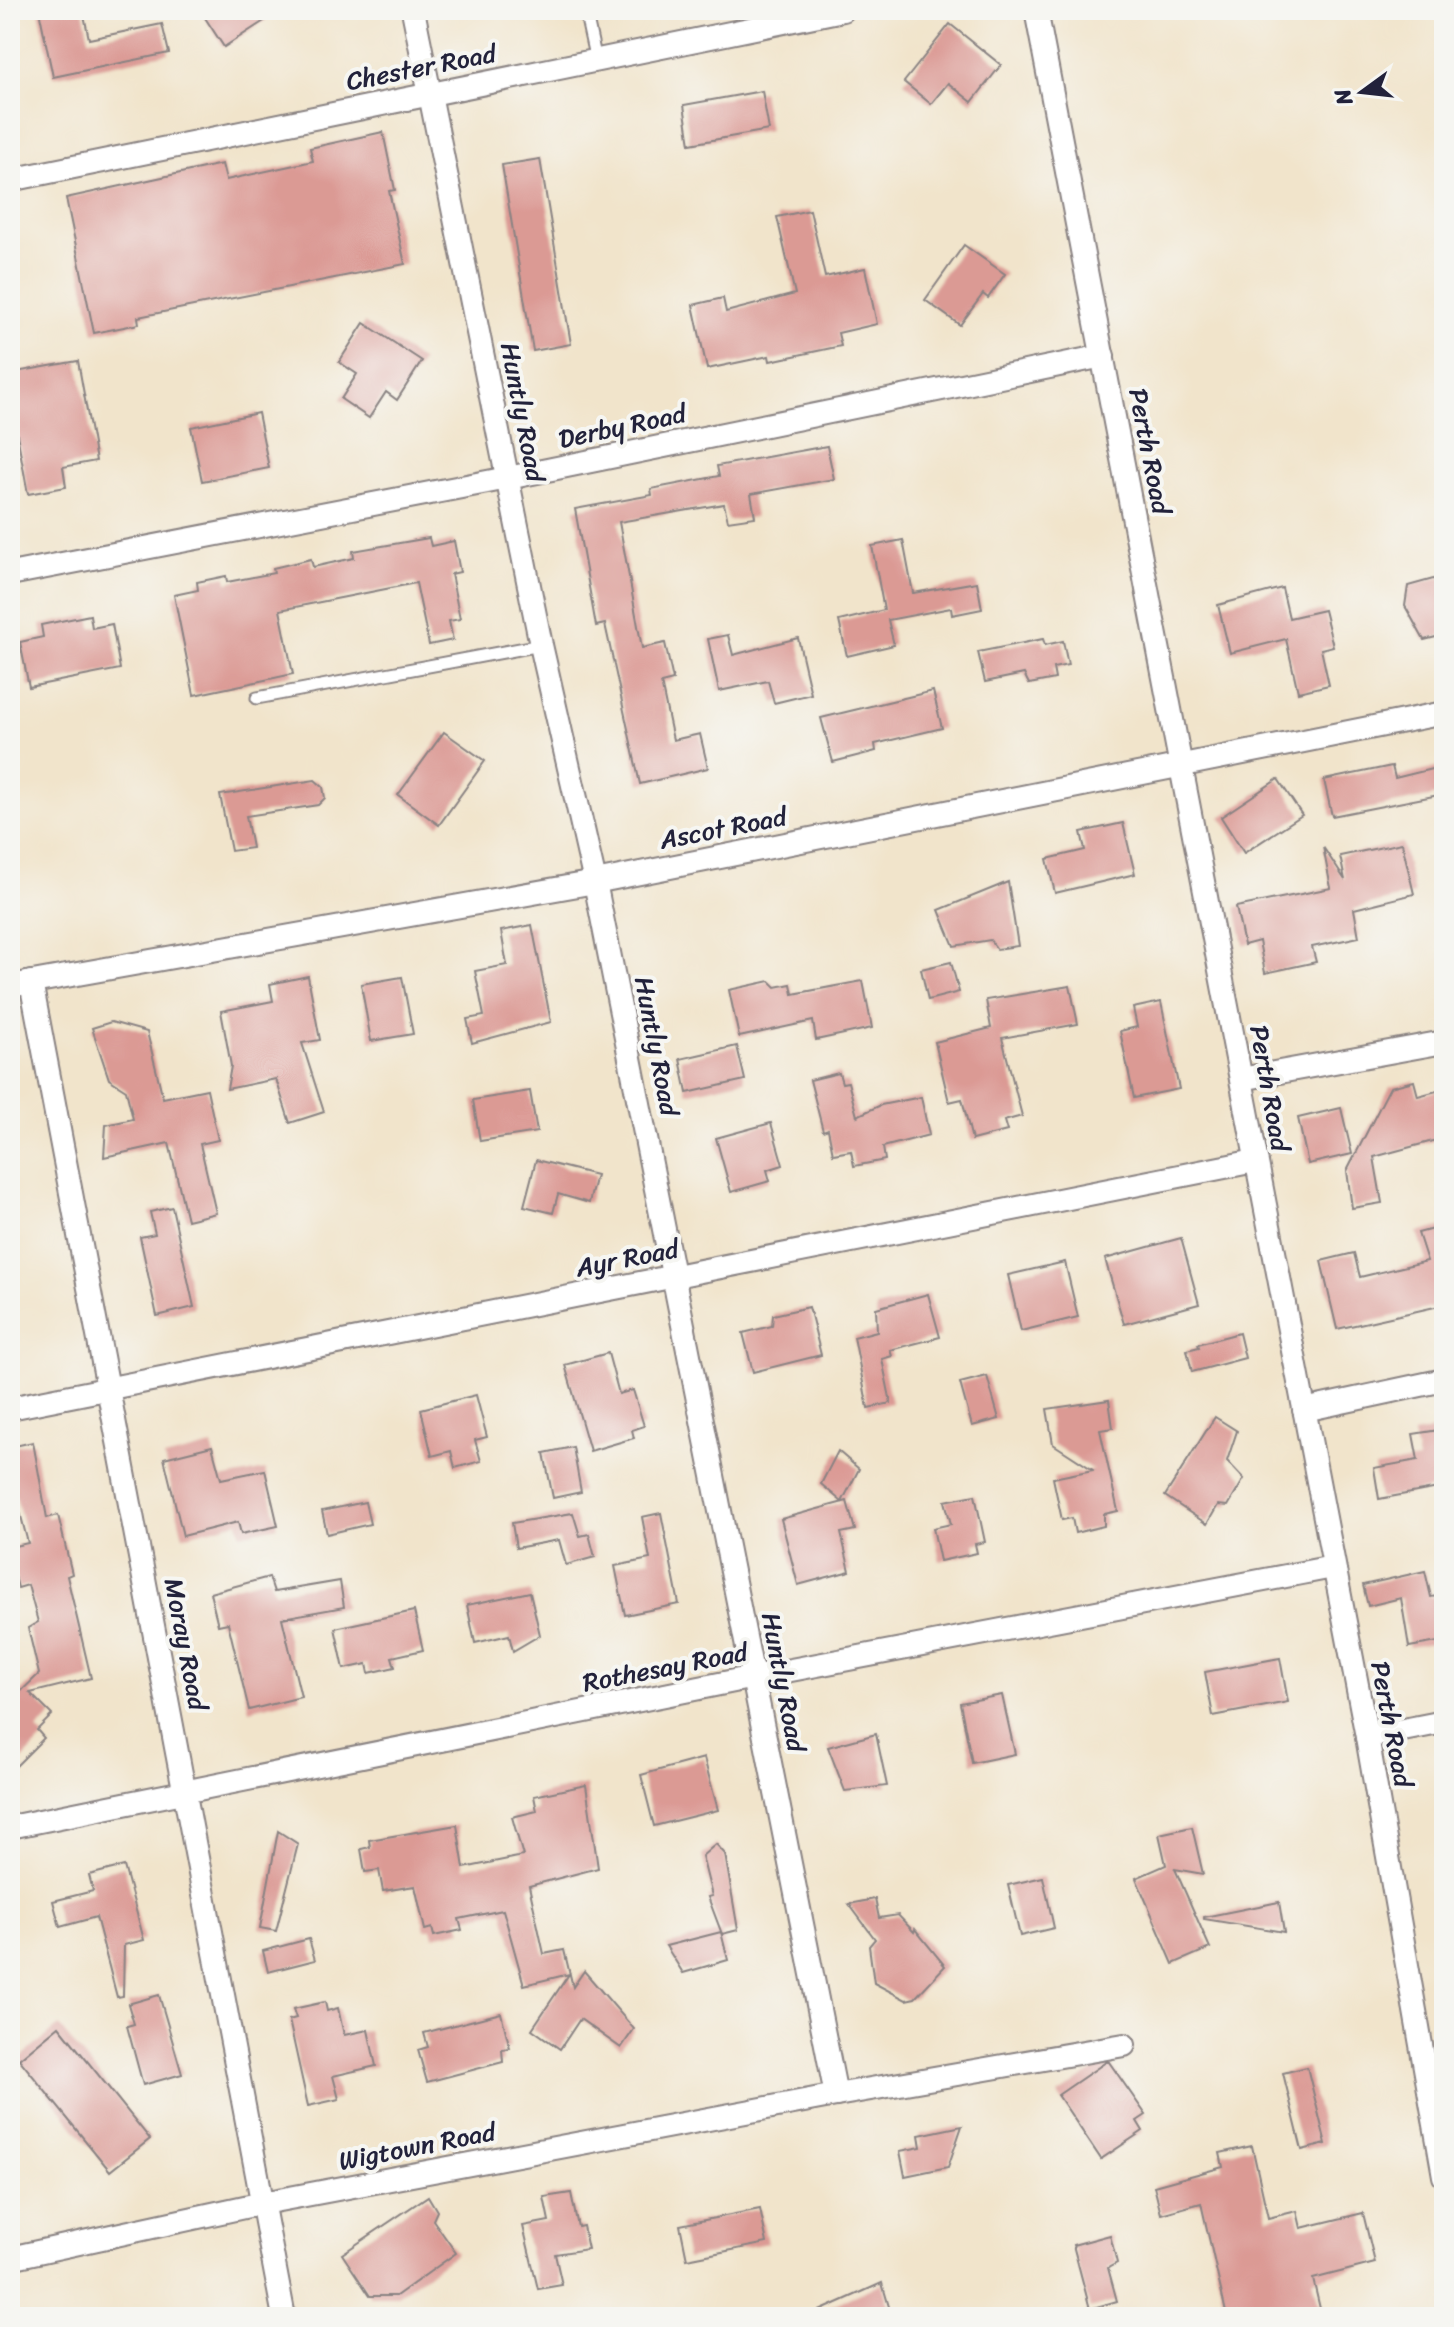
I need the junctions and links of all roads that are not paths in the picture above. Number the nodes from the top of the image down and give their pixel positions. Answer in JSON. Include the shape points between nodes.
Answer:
{"nodes":[{"id":1,"x":413,"y":10,"type":"edge"},
{"id":2,"x":585,"y":10,"type":"edge"},
{"id":3,"x":843,"y":10,"type":"edge"},
{"id":4,"x":1036,"y":10,"type":"edge"},
{"id":5,"x":596,"y":61,"type":"junction"},
{"id":6,"x":429,"y":93,"type":"junction"},
{"id":7,"x":10,"y":180,"type":"edge"},
{"id":8,"x":1103,"y":356,"type":"junction"},
{"id":9,"x":508,"y":478,"type":"junction"},
{"id":10,"x":10,"y":574,"type":"edge"},
{"id":11,"x":541,"y":645,"type":"junction"},
{"id":12,"x":257,"y":698,"type":"dead end"},
{"id":13,"x":1444,"y":713,"type":"edge"},
{"id":14,"x":1181,"y":765,"type":"junction"},
{"id":15,"x":595,"y":882,"type":"junction"},
{"id":16,"x":21,"y":984,"type":"edge"},
{"id":17,"x":1444,"y":1042,"type":"edge"},
{"id":18,"x":1241,"y":1079,"type":"junction"},
{"id":19,"x":1255,"y":1161,"type":"junction"},
{"id":20,"x":675,"y":1277,"type":"junction"},
{"id":21,"x":1444,"y":1380,"type":"edge"},
{"id":22,"x":110,"y":1389,"type":"junction"},
{"id":23,"x":10,"y":1408,"type":"edge"},
{"id":24,"x":1304,"y":1410,"type":"junction"},
{"id":25,"x":1333,"y":1567,"type":"junction"},
{"id":26,"x":754,"y":1677,"type":"junction"},
{"id":27,"x":1444,"y":1722,"type":"edge"},
{"id":28,"x":1367,"y":1737,"type":"junction"},
{"id":29,"x":185,"y":1793,"type":"junction"},
{"id":30,"x":10,"y":1827,"type":"edge"},
{"id":31,"x":1124,"y":2045,"type":"dead end"},
{"id":32,"x":1435,"y":2067,"type":"edge"},
{"id":33,"x":836,"y":2095,"type":"junction"},
{"id":34,"x":1444,"y":2176,"type":"edge"},
{"id":35,"x":263,"y":2203,"type":"junction"},
{"id":36,"x":10,"y":2258,"type":"edge"},
{"id":37,"x":284,"y":2317,"type":"edge"}],
"edges":[{"from":1,"to":6,"type":"street","name":"Huntly Road"},
{"from":2,"to":5,"type":"lane"},
{"from":3,"to":5,"type":"street","name":"Chester Road"},
{"from":4,"to":8,"type":"street","name":"Perth Road"},
{"from":5,"to":6,"type":"street","name":"Chester Road"},
{"from":6,"to":7,"type":"street","name":"Chester Road"},
{"from":6,"to":9,"type":"street","name":"Huntly Road"},
{"from":8,"to":9,"type":"street","name":"Derby Road"},
{"from":8,"to":14,"type":"street","name":"Perth Road"},
{"from":9,"to":10,"type":"street","name":"Derby Road"},
{"from":9,"to":11,"type":"street","name":"Huntly Road"},
{"from":11,"to":12,"type":"lane"},
{"from":11,"to":15,"type":"street","name":"Huntly Road"},
{"from":13,"to":14,"type":"street","name":"Ascot Road"},
{"from":14,"to":15,"type":"street","name":"Ascot Road"},
{"from":14,"to":18,"type":"street","name":"Perth Road"},
{"from":15,"to":16,"type":"street","name":"Ascot Road"},
{"from":15,"to":20,"type":"street","name":"Huntly Road"},
{"from":16,"to":22,"type":"street","name":"Moray Road"},
{"from":17,"to":18,"type":"street"},
{"from":18,"to":19,"type":"street","name":"Perth Road"},
{"from":19,"to":20,"type":"street","name":"Ayr Road"},
{"from":19,"to":24,"type":"street","name":"Perth Road"},
{"from":20,"to":22,"type":"street","name":"Ayr Road"},
{"from":20,"to":26,"type":"street","name":"Huntly Road"},
{"from":21,"to":24,"type":"street"},
{"from":22,"to":23,"type":"street","name":"Ayr Road"},
{"from":22,"to":29,"type":"street","name":"Moray Road"},
{"from":24,"to":25,"type":"street","name":"Perth Road"},
{"from":25,"to":26,"type":"street","name":"Rothesay Road"},
{"from":25,"to":28,"type":"street","name":"Perth Road"},
{"from":26,"to":29,"type":"street","name":"Rothesay Road"},
{"from":26,"to":33,"type":"street","name":"Huntly Road"},
{"from":27,"to":28,"type":"street"},
{"from":28,"to":32,"type":"street","name":"Perth Road"},
{"from":29,"to":30,"type":"street","name":"Rothesay Road"},
{"from":29,"to":35,"type":"street","name":"Moray Road"},
{"from":31,"to":33,"type":"street","name":"Wigtown Road"},
{"from":32,"to":34,"type":"street","name":"Perth Road"},
{"from":33,"to":35,"type":"street","name":"Wigtown Road"},
{"from":35,"to":36,"type":"street","name":"Wigtown Road"},
{"from":35,"to":37,"type":"street","name":"Moray Road"}]}
